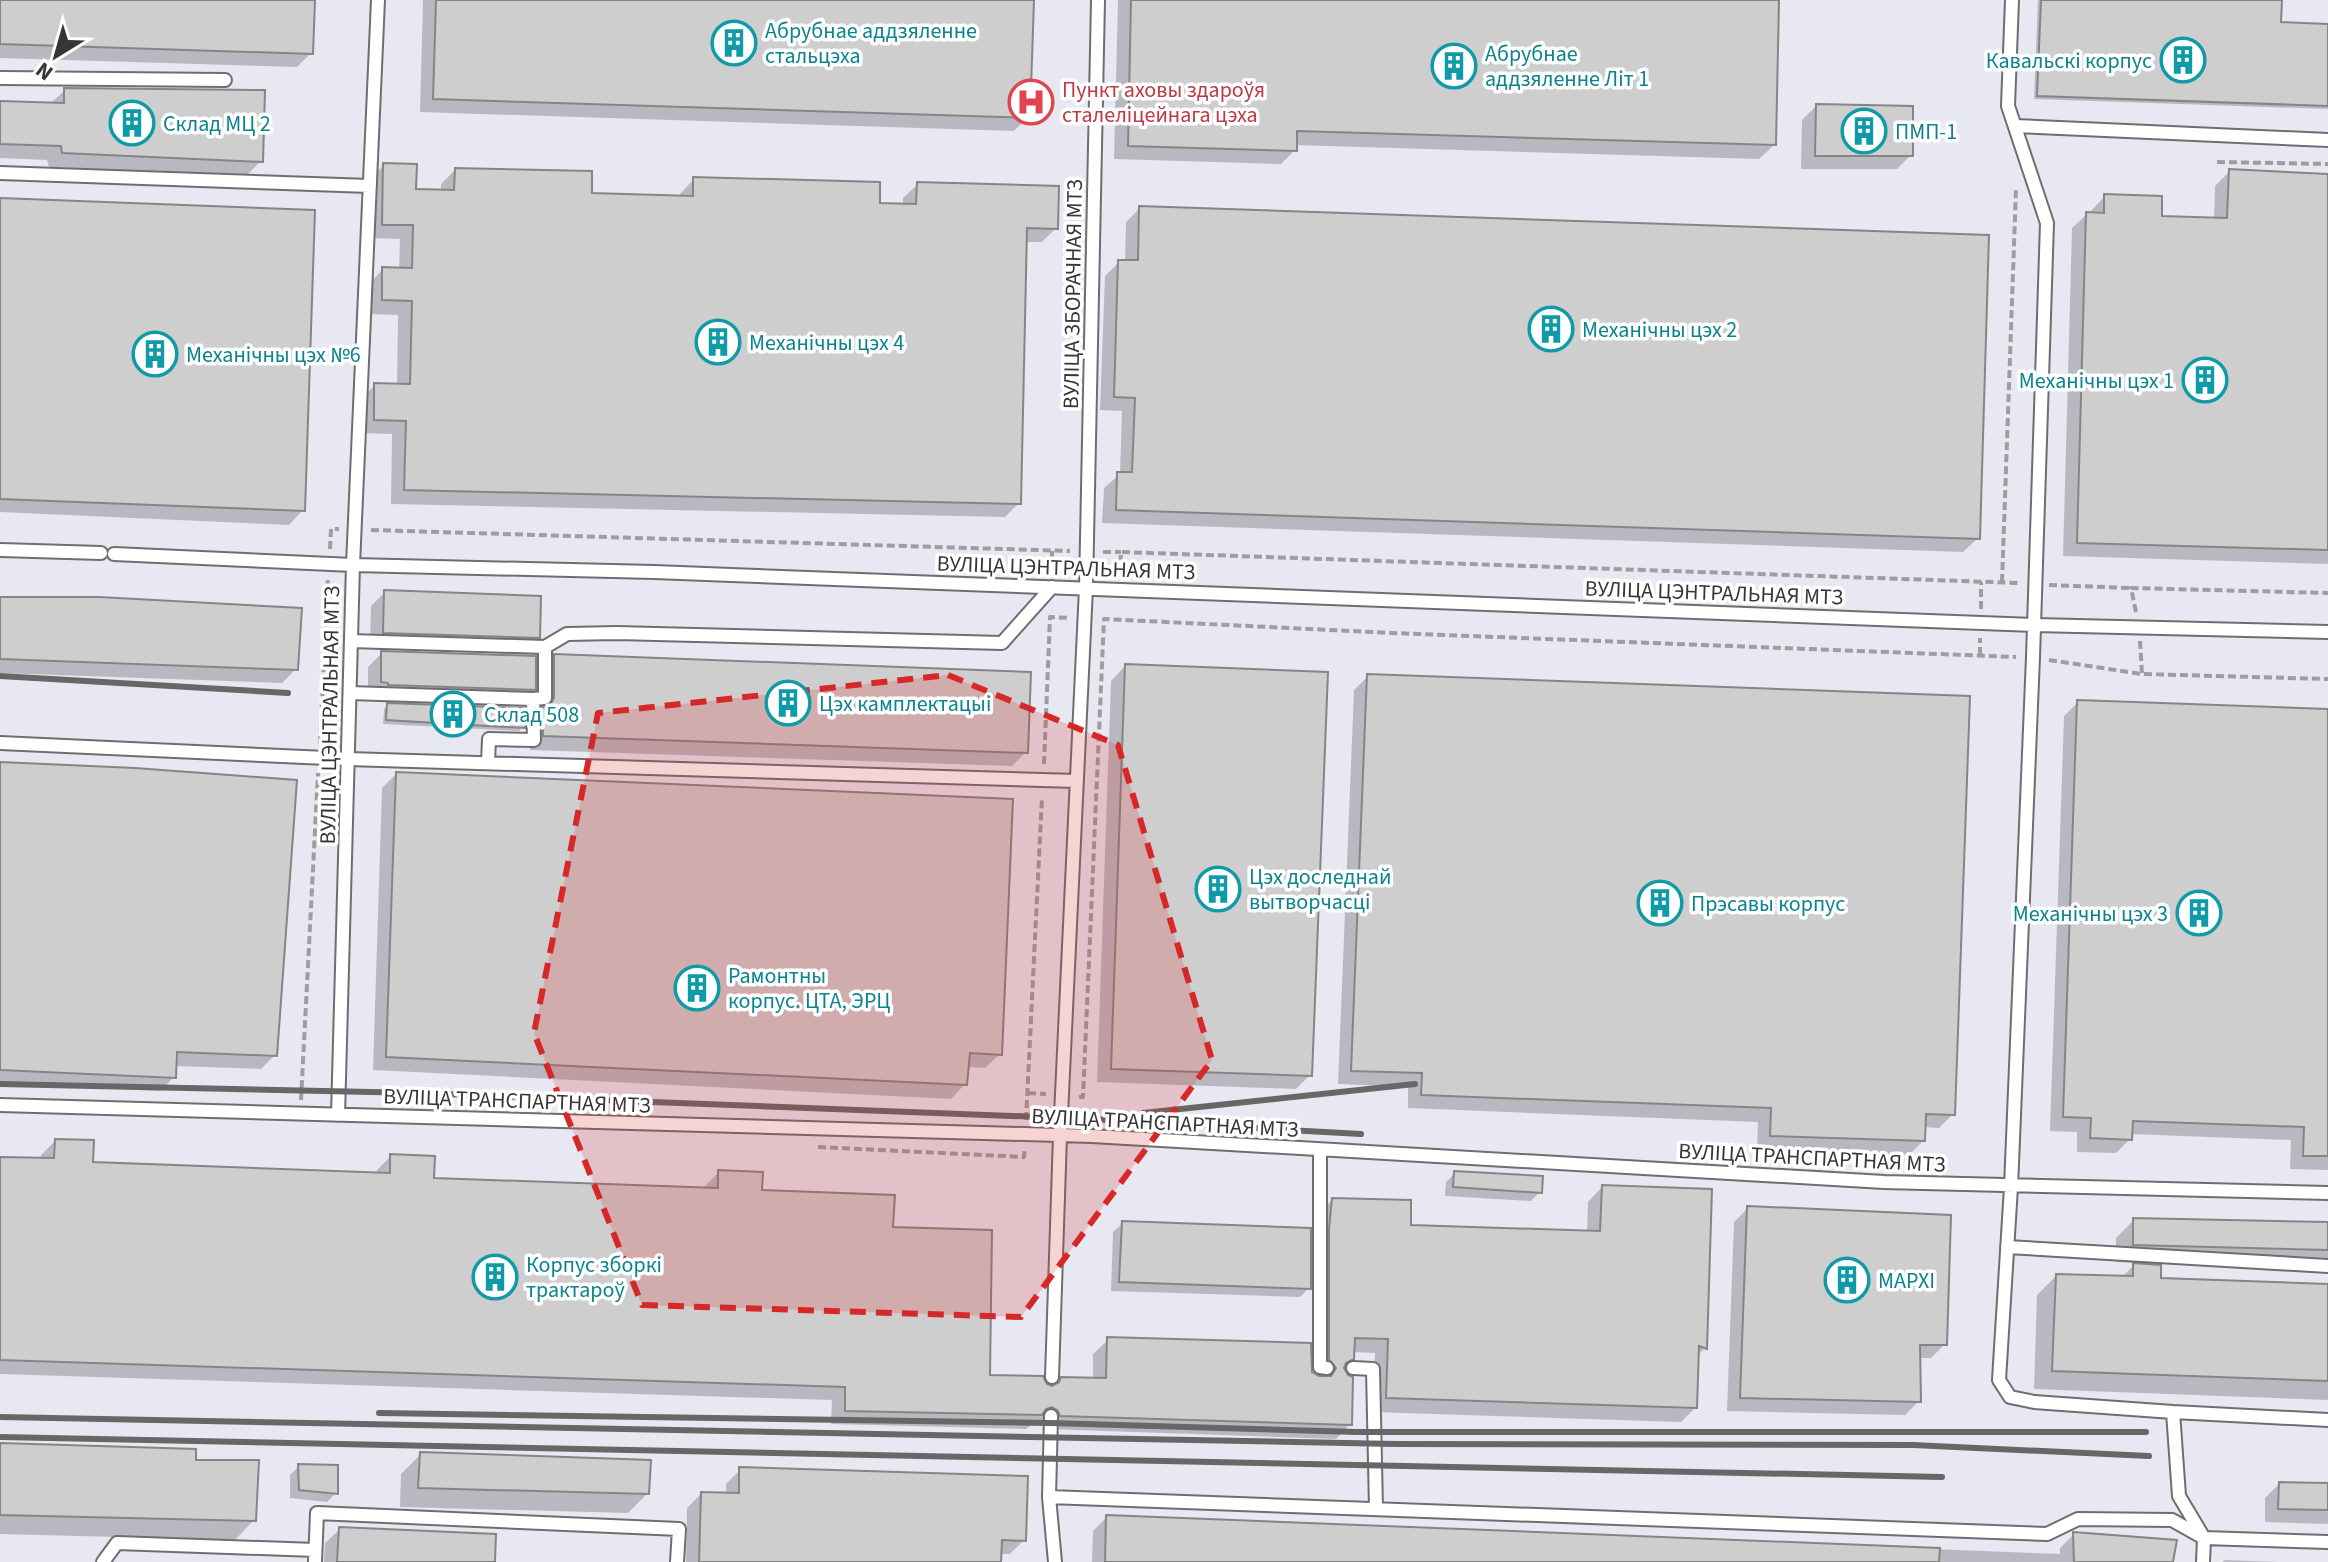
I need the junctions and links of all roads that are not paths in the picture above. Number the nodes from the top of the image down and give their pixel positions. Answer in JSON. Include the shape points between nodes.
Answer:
{"nodes":[{"id":1,"x":378,"y":0,"type":"edge"},
{"id":2,"x":1098,"y":0,"type":"edge"},
{"id":3,"x":2012,"y":0,"type":"edge"},
{"id":4,"x":0,"y":78,"type":"edge"},
{"id":5,"x":225,"y":80,"type":"dead end"},
{"id":6,"x":2015,"y":126,"type":"junction"},
{"id":7,"x":2328,"y":140,"type":"edge"},
{"id":8,"x":0,"y":173,"type":"edge"},
{"id":9,"x":370,"y":186,"type":"junction"},
{"id":10,"x":0,"y":550,"type":"edge"},
{"id":11,"x":353,"y":565,"type":"junction"},
{"id":12,"x":1052,"y":587,"type":"junction"},
{"id":13,"x":1086,"y":588,"type":"junction"},
{"id":14,"x":2035,"y":625,"type":"junction"},
{"id":15,"x":2328,"y":632,"type":"edge"},
{"id":16,"x":351,"y":641,"type":"junction"},
{"id":17,"x":545,"y":647,"type":"junction"},
{"id":18,"x":350,"y":693,"type":"junction"},
{"id":19,"x":533,"y":699,"type":"junction"},
{"id":20,"x":0,"y":743,"type":"edge"},
{"id":21,"x":348,"y":759,"type":"junction"},
{"id":22,"x":488,"y":763,"type":"junction"},
{"id":23,"x":1077,"y":781,"type":"junction"},
{"id":24,"x":0,"y":1105,"type":"edge"},
{"id":25,"x":338,"y":1115,"type":"junction"},
{"id":26,"x":1060,"y":1136,"type":"junction"},
{"id":27,"x":1320,"y":1150,"type":"junction"},
{"id":28,"x":2011,"y":1187,"type":"junction"},
{"id":29,"x":2328,"y":1193,"type":"edge"},
{"id":30,"x":2007,"y":1247,"type":"junction"},
{"id":31,"x":2328,"y":1266,"type":"edge"},
{"id":32,"x":1327,"y":1368,"type":"dead end"},
{"id":33,"x":1353,"y":1368,"type":"dead end"},
{"id":34,"x":1052,"y":1377,"type":"dead end"},
{"id":35,"x":2173,"y":1412,"type":"junction"},
{"id":36,"x":1051,"y":1416,"type":"dead end"},
{"id":37,"x":2328,"y":1420,"type":"edge"},
{"id":38,"x":1049,"y":1497,"type":"junction"},
{"id":39,"x":1376,"y":1509,"type":"junction"},
{"id":40,"x":2204,"y":1538,"type":"junction"},
{"id":41,"x":2328,"y":1542,"type":"edge"},
{"id":42,"x":315,"y":1556,"type":"edge"},
{"id":43,"x":103,"y":1562,"type":"edge"},
{"id":44,"x":677,"y":1562,"type":"edge"},
{"id":45,"x":1055,"y":1562,"type":"edge"},
{"id":46,"x":2203,"y":1562,"type":"edge"}],
"edges":[{"from":1,"to":9,"type":"lane"},
{"from":2,"to":13,"type":"lane","name":"ВУЛІЦА ЗБОРАЧНАЯ МТЗ"},
{"from":3,"to":6,"type":"lane","via":[[2008,106]]},
{"from":4,"to":5,"type":"lane"},
{"from":6,"to":7,"type":"lane"},
{"from":6,"to":14,"type":"lane","via":[[2047,223]]},
{"from":8,"to":9,"type":"lane"},
{"from":9,"to":11,"type":"lane"},
{"from":10,"to":11,"type":"lane"},
{"from":11,"to":12,"type":"lane","name":"ВУЛІЦА ЦЭНТРАЛЬНАЯ МТЗ"},
{"from":11,"to":16,"type":"lane","name":"ВУЛІЦА ЦЭНТРАЛЬНАЯ МТЗ"},
{"from":12,"to":13,"type":"lane","name":"ВУЛІЦА ЦЭНТРАЛЬНАЯ МТЗ"},
{"from":12,"to":17,"type":"lane","via":[[1002,643],[617,633],[567,634]]},
{"from":13,"to":14,"type":"lane","name":"ВУЛІЦА ЦЭНТРАЛЬНАЯ МТЗ"},
{"from":13,"to":23,"type":"lane","name":"ВУЛІЦА ЗБОРАЧНАЯ МТЗ"},
{"from":14,"to":15,"type":"lane","name":"ВУЛІЦА ЦЭНТРАЛЬНАЯ МТЗ"},
{"from":14,"to":28,"type":"lane"},
{"from":16,"to":17,"type":"lane"},
{"from":16,"to":18,"type":"lane","name":"ВУЛІЦА ЦЭНТРАЛЬНАЯ МТЗ"},
{"from":17,"to":19,"type":"lane","via":[[545,698]]},
{"from":18,"to":19,"type":"lane"},
{"from":18,"to":21,"type":"lane","name":"ВУЛІЦА ЦЭНТРАЛЬНАЯ МТЗ"},
{"from":19,"to":22,"type":"lane","via":[[534,740],[489,739]]},
{"from":20,"to":21,"type":"lane"},
{"from":21,"to":22,"type":"lane"},
{"from":21,"to":25,"type":"lane","name":"ВУЛІЦА ЦЭНТРАЛЬНАЯ МТЗ"},
{"from":22,"to":23,"type":"lane"},
{"from":23,"to":26,"type":"lane","name":"ВУЛІЦА ЗБОРАЧНАЯ МТЗ"},
{"from":24,"to":25,"type":"lane","name":"ВУЛІЦА ТРАНСПАРТНАЯ МТЗ"},
{"from":25,"to":26,"type":"lane","name":"ВУЛІЦА ТРАНСПАРТНАЯ МТЗ"},
{"from":26,"to":27,"type":"lane","name":"ВУЛІЦА ТРАНСПАРТНАЯ МТЗ"},
{"from":26,"to":34,"type":"lane","name":"ВУЛІЦА ЗБОРАЧНАЯ МТЗ"},
{"from":27,"to":28,"type":"lane","name":"ВУЛІЦА ТРАНСПАРТНАЯ МТЗ"},
{"from":27,"to":32,"type":"lane","via":[[1320,1367]]},
{"from":28,"to":29,"type":"lane","name":"ВУЛІЦА ТРАНСПАРТНАЯ МТЗ"},
{"from":28,"to":30,"type":"lane"},
{"from":30,"to":31,"type":"lane"},
{"from":30,"to":35,"type":"lane","via":[[1999,1380],[2010,1397]]},
{"from":33,"to":39,"type":"lane","via":[[1373,1369]]},
{"from":35,"to":37,"type":"lane"},
{"from":35,"to":40,"type":"lane","via":[[2179,1496]]},
{"from":36,"to":38,"type":"lane"},
{"from":38,"to":39,"type":"lane"},
{"from":38,"to":45,"type":"lane"},
{"from":39,"to":40,"type":"lane","via":[[2047,1534],[2078,1519],[2172,1520]]},
{"from":40,"to":41,"type":"lane"},
{"from":40,"to":46,"type":"lane"},
{"from":42,"to":43,"type":"lane","via":[[117,1543]]},
{"from":42,"to":44,"type":"lane","via":[[317,1513],[679,1529]]}]}
